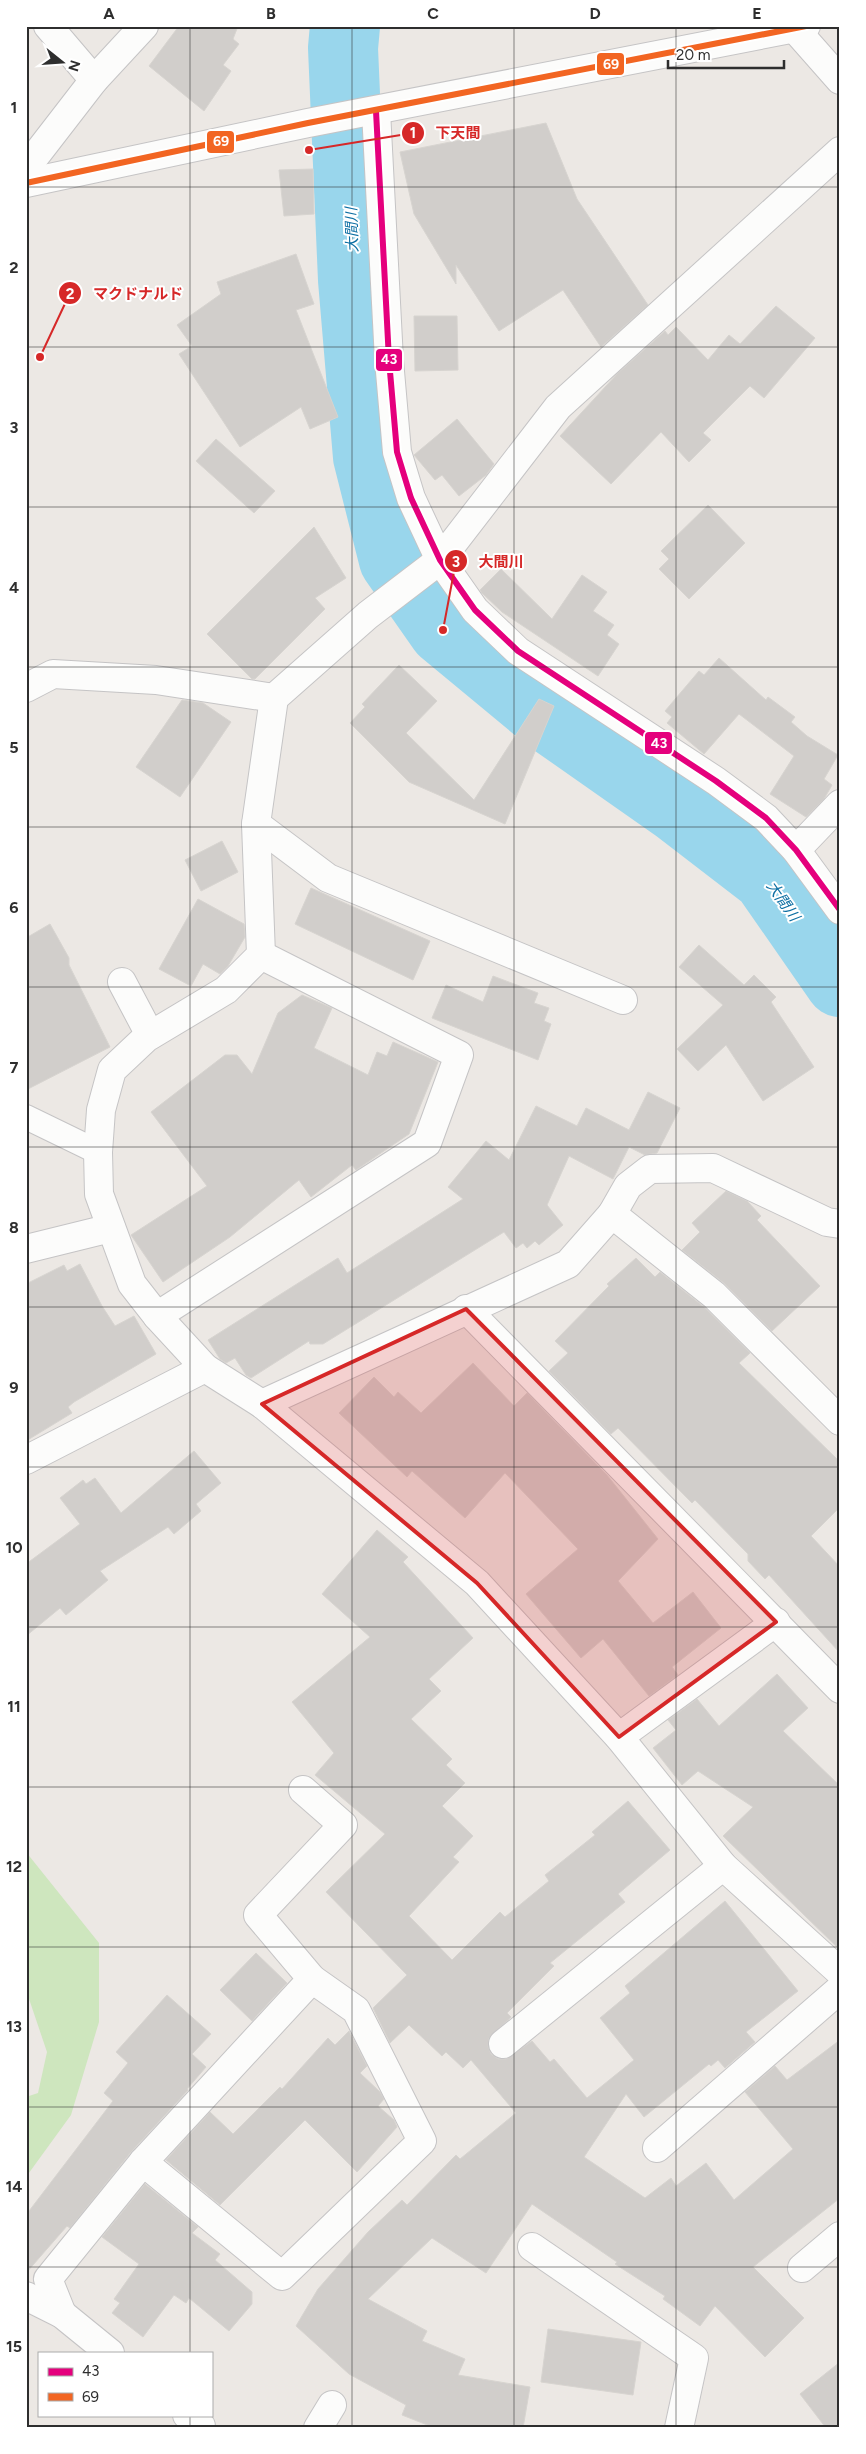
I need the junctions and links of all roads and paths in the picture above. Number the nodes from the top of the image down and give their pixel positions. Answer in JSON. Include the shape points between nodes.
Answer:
{"nodes":[{"id":1,"x":48,"y":26,"type":"edge"},
{"id":2,"x":144,"y":26,"type":"edge"},
{"id":3,"x":801,"y":28,"type":"edge"},
{"id":4,"x":94,"y":80,"type":"junction"},
{"id":5,"x":840,"y":80,"type":"edge"},
{"id":6,"x":376,"y":111,"type":"junction"},
{"id":7,"x":840,"y":151,"type":"edge"},
{"id":8,"x":26,"y":168,"type":"edge"},
{"id":9,"x":26,"y":184,"type":"edge"},
{"id":10,"x":440,"y":560,"type":"junction"},
{"id":11,"x":26,"y":688,"type":"edge"},
{"id":12,"x":274,"y":698,"type":"junction"},
{"id":13,"x":835,"y":817,"type":"edge"},
{"id":14,"x":256,"y":824,"type":"junction"},
{"id":15,"x":796,"y":850,"type":"junction"},
{"id":16,"x":840,"y":910,"type":"edge"},
{"id":17,"x":261,"y":955,"type":"junction"},
{"id":18,"x":122,"y":982,"type":"dead end"},
{"id":19,"x":623,"y":1000,"type":"dead end"},
{"id":20,"x":150,"y":1035,"type":"junction"},
{"id":21,"x":26,"y":1117,"type":"edge"},
{"id":22,"x":98,"y":1152,"type":"junction"},
{"id":23,"x":612,"y":1214,"type":"junction"},
{"id":24,"x":840,"y":1224,"type":"edge"},
{"id":25,"x":111,"y":1228,"type":"junction"},
{"id":26,"x":26,"y":1249,"type":"edge"},
{"id":27,"x":466,"y":1309,"type":"junction"},
{"id":28,"x":157,"y":1316,"type":"junction"},
{"id":29,"x":205,"y":1368,"type":"junction"},
{"id":30,"x":262,"y":1404,"type":"junction"},
{"id":31,"x":840,"y":1421,"type":"edge"},
{"id":32,"x":26,"y":1460,"type":"edge"},
{"id":33,"x":776,"y":1622,"type":"junction"},
{"id":34,"x":840,"y":1689,"type":"edge"},
{"id":35,"x":619,"y":1737,"type":"junction"},
{"id":36,"x":303,"y":1790,"type":"dead end"},
{"id":37,"x":723,"y":1866,"type":"junction"},
{"id":38,"x":840,"y":1972,"type":"edge"},
{"id":39,"x":312,"y":1979,"type":"junction"},
{"id":40,"x":840,"y":1989,"type":"edge"},
{"id":41,"x":503,"y":2044,"type":"dead end"},
{"id":42,"x":657,"y":2148,"type":"dead end"},
{"id":43,"x":143,"y":2162,"type":"junction"},
{"id":44,"x":840,"y":2236,"type":"edge"},
{"id":45,"x":532,"y":2247,"type":"dead end"},
{"id":46,"x":802,"y":2268,"type":"dead end"},
{"id":47,"x":26,"y":2296,"type":"edge"},
{"id":48,"x":62,"y":2314,"type":"junction"},
{"id":49,"x":109,"y":2352,"type":"edge"},
{"id":50,"x":188,"y":2416,"type":"edge"},
{"id":51,"x":200,"y":2428,"type":"edge"},
{"id":52,"x":679,"y":2428,"type":"edge"}],
"edges":[{"from":1,"to":4,"type":"street"},
{"from":2,"to":4,"type":"street"},
{"from":3,"to":5,"type":"street"},
{"from":3,"to":6,"type":"street"},
{"from":4,"to":8,"type":"street"},
{"from":6,"to":9,"type":"street"},
{"from":6,"to":10,"type":"street","via":[[397,452],[411,498]]},
{"from":7,"to":10,"type":"street","via":[[558,407]]},
{"from":10,"to":12,"type":"street"},
{"from":10,"to":15,"type":"street","via":[[474,610],[518,651],[766,818]]},
{"from":11,"to":12,"type":"street","via":[[53,674],[156,680]]},
{"from":12,"to":14,"type":"street"},
{"from":13,"to":15,"type":"street"},
{"from":14,"to":17,"type":"street"},
{"from":14,"to":19,"type":"street","via":[[328,878]]},
{"from":15,"to":16,"type":"street"},
{"from":17,"to":20,"type":"street","via":[[226,990]]},
{"from":17,"to":28,"type":"street","via":[[459,1055],[427,1143]]},
{"from":18,"to":20,"type":"street"},
{"from":20,"to":22,"type":"street","via":[[112,1070],[101,1110]]},
{"from":21,"to":22,"type":"lane"},
{"from":22,"to":25,"type":"street","via":[[100,1194]]},
{"from":23,"to":24,"type":"street","via":[[628,1186],[650,1169],[713,1168],[827,1222]]},
{"from":23,"to":27,"type":"street","via":[[568,1264]]},
{"from":23,"to":31,"type":"street","via":[[714,1295]]},
{"from":25,"to":26,"type":"street"},
{"from":25,"to":28,"type":"street","via":[[132,1284]]},
{"from":27,"to":30,"type":"street"},
{"from":27,"to":33,"type":"street"},
{"from":28,"to":29,"type":"street"},
{"from":29,"to":30,"type":"street"},
{"from":29,"to":32,"type":"street"},
{"from":30,"to":35,"type":"street","via":[[477,1583]]},
{"from":33,"to":34,"type":"street"},
{"from":33,"to":35,"type":"street"},
{"from":35,"to":37,"type":"street"},
{"from":36,"to":39,"type":"street","via":[[343,1825],[258,1915]]},
{"from":37,"to":38,"type":"street"},
{"from":37,"to":41,"type":"street"},
{"from":39,"to":43,"type":"street"},
{"from":39,"to":43,"type":"street","via":[[356,2010],[422,2141],[282,2276]]},
{"from":40,"to":42,"type":"street"},
{"from":43,"to":48,"type":"street","via":[[48,2279]]},
{"from":44,"to":46,"type":"street"},
{"from":45,"to":52,"type":"street","via":[[694,2358]]},
{"from":47,"to":48,"type":"street"},
{"from":48,"to":49,"type":"street"},
{"from":50,"to":51,"type":"street"}]}
